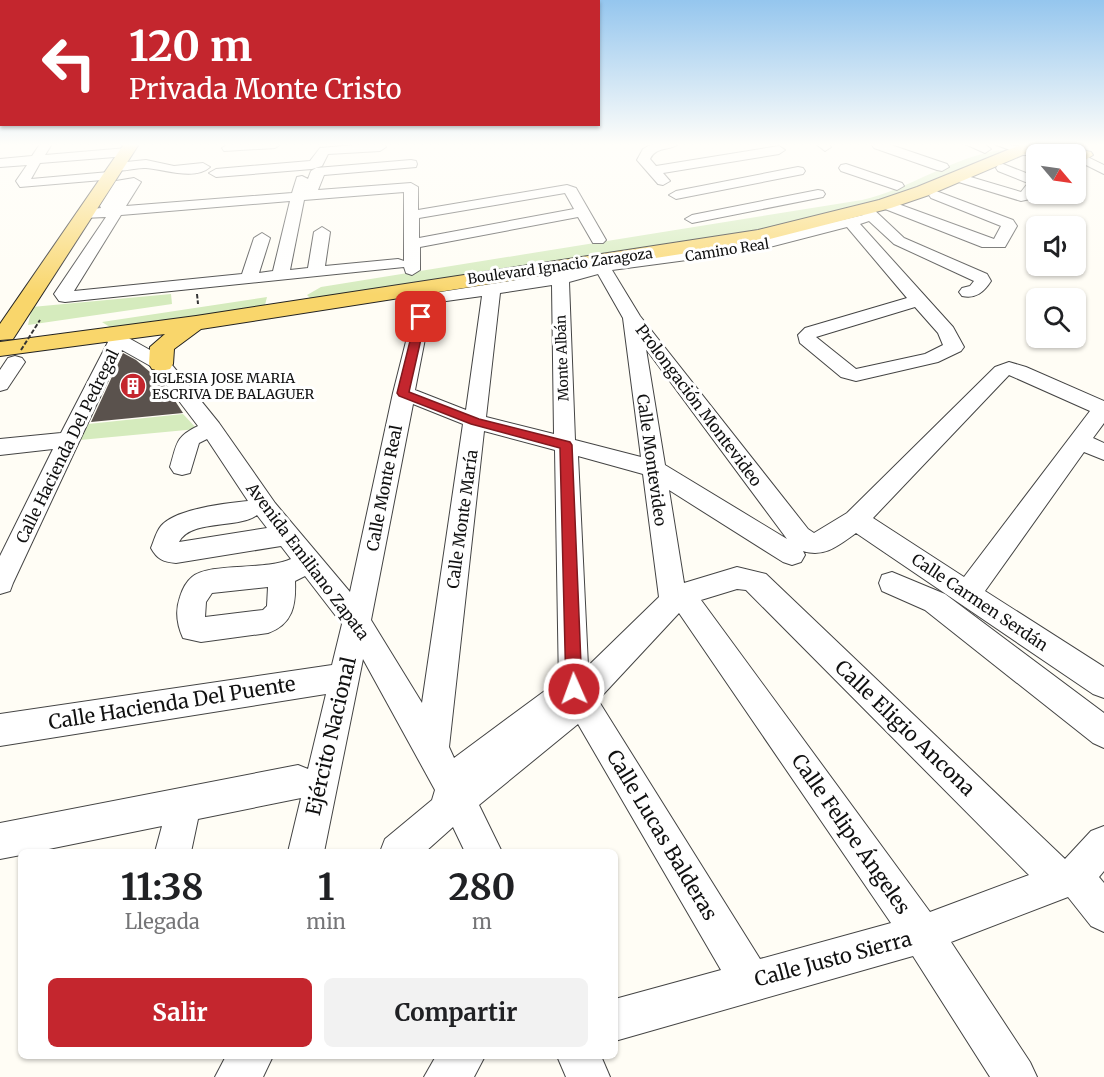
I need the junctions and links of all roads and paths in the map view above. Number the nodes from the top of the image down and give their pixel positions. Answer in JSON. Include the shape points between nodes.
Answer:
{"nodes":[{"id":1,"x":98,"y":194,"type":"edge"},
{"id":2,"x":315,"y":194,"type":"edge"},
{"id":3,"x":318,"y":194,"type":"edge"},
{"id":4,"x":381,"y":194,"type":"edge"},
{"id":5,"x":411,"y":194,"type":"edge"},
{"id":6,"x":536,"y":194,"type":"edge"},
{"id":7,"x":573,"y":194,"type":"edge"},
{"id":8,"x":680,"y":194,"type":"edge"},
{"id":9,"x":819,"y":194,"type":"edge"},
{"id":10,"x":872,"y":194,"type":"edge"},
{"id":11,"x":905,"y":194,"type":"edge"},
{"id":12,"x":676,"y":195,"type":"joint"},
{"id":13,"x":936,"y":195,"type":"dead end"},
{"id":14,"x":823,"y":199,"type":"junction"},
{"id":15,"x":885,"y":204,"type":"junction"},
{"id":16,"x":112,"y":208,"type":"junction"},
{"id":17,"x":319,"y":209,"type":"junction"},
{"id":18,"x":582,"y":212,"type":"junction"},
{"id":19,"x":83,"y":214,"type":"junction"},
{"id":20,"x":412,"y":215,"type":"junction"},
{"id":21,"x":860,"y":217,"type":"junction"},
{"id":22,"x":266,"y":220,"type":"junction"},
{"id":23,"x":689,"y":224,"type":"joint"},
{"id":24,"x":621,"y":236,"type":"dead end"},
{"id":25,"x":412,"y":243,"type":"junction"},
{"id":26,"x":575,"y":244,"type":"dead end"},
{"id":27,"x":600,"y":256,"type":"junction"},
{"id":28,"x":316,"y":272,"type":"junction"},
{"id":29,"x":420,"y":277,"type":"junction"},
{"id":30,"x":560,"y":278,"type":"junction"},
{"id":31,"x":249,"y":279,"type":"junction"},
{"id":32,"x":492,"y":289,"type":"junction"},
{"id":33,"x":284,"y":292,"type":"junction"},
{"id":34,"x":968,"y":292,"type":"dead end"},
{"id":35,"x":910,"y":303,"type":"junction"},
{"id":36,"x":632,"y":318,"type":"junction"},
{"id":37,"x":40,"y":320,"type":"dead end"},
{"id":38,"x":196,"y":323,"type":"junction"},
{"id":39,"x":113,"y":338,"type":"junction"},
{"id":40,"x":6,"y":340,"type":"edge"},
{"id":41,"x":161,"y":364,"type":"junction"},
{"id":42,"x":0,"y":385,"type":"edge"},
{"id":43,"x":403,"y":393,"type":"junction"},
{"id":44,"x":1104,"y":409,"type":"edge"},
{"id":45,"x":475,"y":422,"type":"junction"},
{"id":46,"x":211,"y":428,"type":"junction"},
{"id":47,"x":70,"y":439,"type":"junction"},
{"id":48,"x":1080,"y":441,"type":"junction"},
{"id":49,"x":565,"y":442,"type":"junction"},
{"id":50,"x":0,"y":447,"type":"edge"},
{"id":51,"x":1104,"y":452,"type":"edge"},
{"id":52,"x":182,"y":467,"type":"dead end"},
{"id":53,"x":652,"y":468,"type":"junction"},
{"id":54,"x":247,"y":510,"type":"dead end"},
{"id":55,"x":856,"y":520,"type":"junction"},
{"id":56,"x":287,"y":535,"type":"junction"},
{"id":57,"x":801,"y":549,"type":"junction"},
{"id":58,"x":309,"y":562,"type":"junction"},
{"id":59,"x":282,"y":575,"type":"dead end"},
{"id":60,"x":0,"y":583,"type":"edge"},
{"id":61,"x":892,"y":583,"type":"dead end"},
{"id":62,"x":967,"y":594,"type":"junction"},
{"id":63,"x":677,"y":598,"type":"junction"},
{"id":64,"x":357,"y":621,"type":"junction"},
{"id":65,"x":344,"y":677,"type":"junction"},
{"id":66,"x":1104,"y":684,"type":"edge"},
{"id":67,"x":582,"y":691,"type":"junction"},
{"id":68,"x":0,"y":730,"type":"edge"},
{"id":69,"x":1104,"y":732,"type":"edge"},
{"id":70,"x":432,"y":749,"type":"junction"},
{"id":71,"x":298,"y":782,"type":"dead end"},
{"id":72,"x":452,"y":799,"type":"junction"},
{"id":73,"x":184,"y":806,"type":"junction"},
{"id":74,"x":1104,"y":844,"type":"edge"},
{"id":75,"x":3,"y":846,"type":"edge"},
{"id":76,"x":174,"y":849,"type":"edge"},
{"id":77,"x":307,"y":849,"type":"edge"},
{"id":78,"x":401,"y":849,"type":"edge"},
{"id":79,"x":482,"y":849,"type":"edge"},
{"id":80,"x":1068,"y":879,"type":"junction"},
{"id":81,"x":1104,"y":913,"type":"edge"},
{"id":82,"x":922,"y":934,"type":"junction"},
{"id":83,"x":751,"y":982,"type":"junction"},
{"id":84,"x":618,"y":1019,"type":"edge"},
{"id":85,"x":250,"y":1059,"type":"edge"},
{"id":86,"x":461,"y":1059,"type":"edge"},
{"id":87,"x":579,"y":1059,"type":"edge"},
{"id":88,"x":237,"y":1077,"type":"edge"},
{"id":89,"x":446,"y":1077,"type":"edge"},
{"id":90,"x":588,"y":1077,"type":"edge"},
{"id":91,"x":1015,"y":1077,"type":"edge"}],
"edges":[{"from":1,"to":19,"type":"main road"},
{"from":2,"to":17,"type":"street"},
{"from":3,"to":17,"type":"street"},
{"from":4,"to":17,"type":"street","name":"Calle Monte Real"},
{"from":5,"to":20,"type":"street","name":"Calle Monte Real"},
{"from":6,"to":20,"type":"street","name":"Prolongación Montevideo"},
{"from":7,"to":18,"type":"street","name":"Prolongación Montevideo"},
{"from":8,"to":12,"type":"street"},
{"from":9,"to":14,"type":"street"},
{"from":10,"to":14,"type":"main road","name":"Boulevard Ignacio Zaragoza"},
{"from":11,"to":15,"type":"main road","name":"Boulevard Ignacio Zaragoza"},
{"from":12,"to":23,"type":"street"},
{"from":13,"to":15,"type":"street","via":[[1010,226],[999,244],[988,244]]},
{"from":14,"to":23,"type":"main road","name":"Boulevard Ignacio Zaragoza"},
{"from":15,"to":21,"type":"main road","name":"Boulevard Ignacio Zaragoza"},
{"from":16,"to":19,"type":"street"},
{"from":16,"to":22,"type":"street"},
{"from":16,"to":31,"type":"street","via":[[92,251],[63,294],[65,297]]},
{"from":17,"to":22,"type":"street"},
{"from":17,"to":28,"type":"street"},
{"from":17,"to":33,"type":"street"},
{"from":18,"to":25,"type":"street"},
{"from":18,"to":27,"type":"street","name":"Prolongación Montevideo"},
{"from":19,"to":40,"type":"main road"},
{"from":20,"to":25,"type":"street","name":"Calle Monte Real"},
{"from":21,"to":27,"type":"main road","name":"Boulevard Ignacio Zaragoza","via":[[758,236]]},
{"from":21,"to":34,"type":"street","via":[[900,241],[981,278],[976,290]]},
{"from":21,"to":35,"type":"street","via":[[897,277],[884,282]]},
{"from":22,"to":31,"type":"street"},
{"from":24,"to":27,"type":"main road","name":"Boulevard Ignacio Zaragoza"},
{"from":25,"to":29,"type":"street","name":"Calle Monte Real"},
{"from":26,"to":27,"type":"main road","name":"Boulevard Ignacio Zaragoza"},
{"from":27,"to":29,"type":"main road","name":"Boulevard Ignacio Zaragoza"},
{"from":27,"to":30,"type":"street","via":[[583,274]]},
{"from":27,"to":36,"type":"street","name":"Prolongación Montevideo"},
{"from":28,"to":29,"type":"street"},
{"from":28,"to":33,"type":"street"},
{"from":29,"to":32,"type":"street"},
{"from":29,"to":33,"type":"main road","name":"Boulevard Ignacio Zaragoza"},
{"from":29,"to":43,"type":"street","name":"Calle Monte Real"},
{"from":30,"to":32,"type":"street"},
{"from":30,"to":49,"type":"street","name":"Monte Albán"},
{"from":31,"to":33,"type":"street"},
{"from":32,"to":45,"type":"street","name":"Calle Monte María"},
{"from":33,"to":38,"type":"main road","name":"Boulevard Ignacio Zaragoza"},
{"from":33,"to":40,"type":"main road","name":"Boulevard Ignacio Zaragoza"},
{"from":35,"to":35,"type":"street","via":[[812,332],[807,339],[852,375],[931,358],[954,347],[944,329]]},
{"from":36,"to":53,"type":"street","name":"Calle Montevideo"},
{"from":36,"to":57,"type":"street","name":"Prolongación Montevideo","via":[[799,536]]},
{"from":37,"to":40,"type":"path","bridge":true},
{"from":38,"to":39,"type":"main road","name":"Boulevard Ignacio Zaragoza"},
{"from":38,"to":41,"type":"main road","via":[[162,347]]},
{"from":39,"to":40,"type":"main road","via":[[100,327],[89,326]]},
{"from":39,"to":41,"type":"street","name":"Avenida Emiliano Zapata"},
{"from":39,"to":47,"type":"street","name":"Calle Hacienda Del Pedregal"},
{"from":40,"to":42,"type":"street"},
{"from":41,"to":46,"type":"street","name":"Avenida Emiliano Zapata"},
{"from":43,"to":45,"type":"street"},
{"from":43,"to":64,"type":"street","name":"Calle Monte Real"},
{"from":44,"to":48,"type":"street"},
{"from":44,"to":55,"type":"street","via":[[1010,368],[1002,371]]},
{"from":45,"to":49,"type":"street"},
{"from":45,"to":70,"type":"street","name":"Calle Monte María"},
{"from":46,"to":52,"type":"street","via":[[189,439]]},
{"from":46,"to":56,"type":"street","name":"Avenida Emiliano Zapata"},
{"from":47,"to":50,"type":"street"},
{"from":47,"to":60,"type":"street","name":"Calle Hacienda Del Pedregal"},
{"from":48,"to":51,"type":"street"},
{"from":48,"to":62,"type":"street"},
{"from":49,"to":53,"type":"street"},
{"from":49,"to":67,"type":"street","name":"Monte Albán"},
{"from":53,"to":57,"type":"street"},
{"from":53,"to":63,"type":"street","name":"Calle Montevideo"},
{"from":54,"to":56,"type":"street","via":[[181,523],[170,533],[164,548],[176,553]]},
{"from":55,"to":57,"type":"street","via":[[822,543]]},
{"from":55,"to":62,"type":"street","name":"Calle Carmen Serdán"},
{"from":56,"to":58,"type":"street","name":"Avenida Emiliano Zapata"},
{"from":58,"to":59,"type":"street"},
{"from":58,"to":64,"type":"street","name":"Avenida Emiliano Zapata"},
{"from":61,"to":69,"type":"street","via":[[935,602]]},
{"from":62,"to":66,"type":"street","name":"Calle Carmen Serdán"},
{"from":63,"to":67,"type":"street"},
{"from":63,"to":80,"type":"street","name":"Calle Eligio Ancona","via":[[737,578],[756,582]]},
{"from":63,"to":82,"type":"street","name":"Calle Felipe Ángeles"},
{"from":64,"to":65,"type":"street","name":"Ejército Nacional"},
{"from":64,"to":70,"type":"street","name":"Avenida Emiliano Zapata"},
{"from":65,"to":68,"type":"street","name":"Calle Hacienda Del Puente"},
{"from":65,"to":77,"type":"street","name":"Ejército Nacional"},
{"from":67,"to":72,"type":"street"},
{"from":67,"to":83,"type":"street","name":"Calle Lucas Balderas"},
{"from":70,"to":72,"type":"street","name":"Avenida Emiliano Zapata"},
{"from":71,"to":73,"type":"street"},
{"from":72,"to":78,"type":"street"},
{"from":72,"to":79,"type":"street","name":"Avenida Emiliano Zapata"},
{"from":73,"to":75,"type":"street"},
{"from":73,"to":76,"type":"street"},
{"from":74,"to":80,"type":"street","name":"Calle Justo Sierra"},
{"from":80,"to":81,"type":"street","name":"Calle Eligio Ancona"},
{"from":80,"to":82,"type":"street","name":"Calle Justo Sierra"},
{"from":82,"to":83,"type":"street","name":"Calle Justo Sierra"},
{"from":82,"to":91,"type":"street","name":"Calle Felipe Ángeles"},
{"from":83,"to":84,"type":"street","name":"Calle Justo Sierra"},
{"from":85,"to":88,"type":"street"},
{"from":86,"to":89,"type":"street"},
{"from":87,"to":90,"type":"street"}]}
